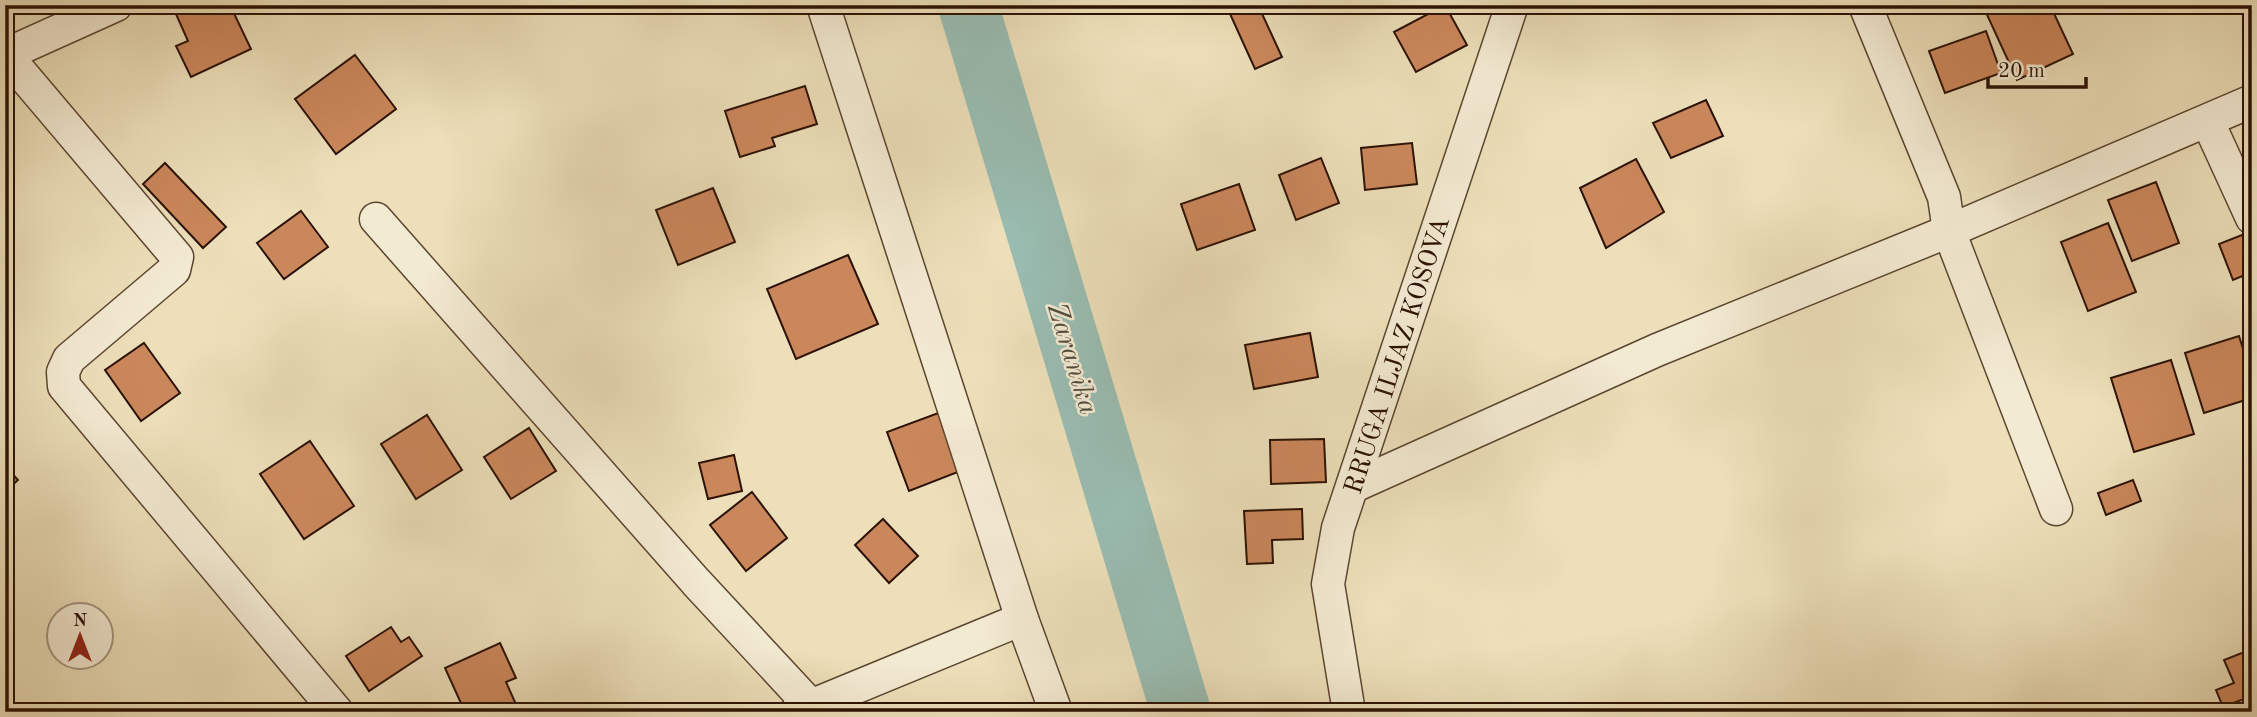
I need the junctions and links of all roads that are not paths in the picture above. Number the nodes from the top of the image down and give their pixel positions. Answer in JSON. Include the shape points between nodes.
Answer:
{"nodes":[{"id":1,"x":116,"y":5,"type":"edge"},
{"id":2,"x":823,"y":5,"type":"edge"},
{"id":3,"x":1512,"y":5,"type":"edge"},
{"id":4,"x":1866,"y":5,"type":"edge"},
{"id":5,"x":5,"y":55,"type":"edge"},
{"id":6,"x":2252,"y":101,"type":"edge"},
{"id":7,"x":2208,"y":122,"type":"junction"},
{"id":8,"x":2252,"y":218,"type":"edge"},
{"id":9,"x":376,"y":219,"type":"dead end"},
{"id":10,"x":1949,"y":231,"type":"junction"},
{"id":11,"x":1354,"y":486,"type":"junction"},
{"id":12,"x":2056,"y":509,"type":"dead end"},
{"id":13,"x":1022,"y":619,"type":"junction"},
{"id":14,"x":803,"y":708,"type":"edge"},
{"id":15,"x":337,"y":712,"type":"edge"},
{"id":16,"x":1056,"y":712,"type":"edge"},
{"id":17,"x":1349,"y":712,"type":"edge"}],
"edges":[{"from":1,"to":5,"type":"street"},
{"from":2,"to":13,"type":"street"},
{"from":3,"to":11,"type":"street","name":"RRUGA ILJAZ KOSOVA"},
{"from":4,"to":10,"type":"street","via":[[1944,197]]},
{"from":5,"to":15,"type":"street","via":[[177,257],[174,270],[69,359],[63,372],[64,386]]},
{"from":6,"to":7,"type":"street"},
{"from":7,"to":8,"type":"street"},
{"from":7,"to":10,"type":"street"},
{"from":9,"to":14,"type":"street"},
{"from":10,"to":11,"type":"street","via":[[1657,350]]},
{"from":10,"to":12,"type":"street"},
{"from":11,"to":17,"type":"street","name":"RRUGA ILJAZ KOSOVA","via":[[1338,528],[1328,584]]},
{"from":13,"to":14,"type":"street"},
{"from":13,"to":16,"type":"street"}]}
